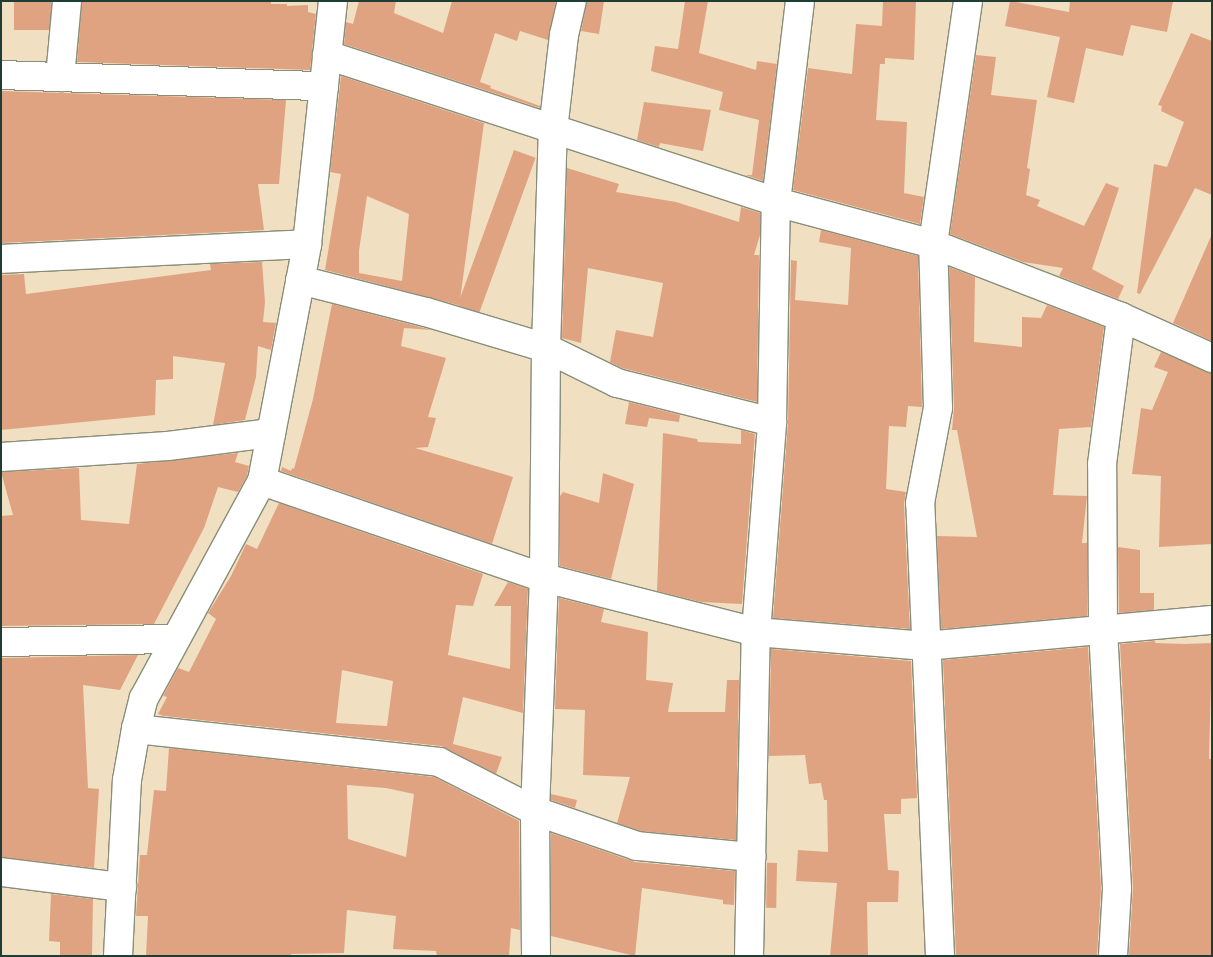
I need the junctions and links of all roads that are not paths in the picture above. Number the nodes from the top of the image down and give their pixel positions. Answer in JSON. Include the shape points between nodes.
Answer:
{"nodes":[{"id":1,"x":67,"y":1,"type":"edge"},
{"id":2,"x":333,"y":1,"type":"edge"},
{"id":3,"x":572,"y":1,"type":"edge"},
{"id":4,"x":800,"y":1,"type":"edge"},
{"id":5,"x":968,"y":1,"type":"edge"},
{"id":6,"x":327,"y":55,"type":"junction"},
{"id":7,"x":1,"y":75,"type":"edge"},
{"id":8,"x":60,"y":77,"type":"junction"},
{"id":9,"x":324,"y":86,"type":"junction"},
{"id":10,"x":553,"y":130,"type":"junction"},
{"id":11,"x":776,"y":202,"type":"junction"},
{"id":12,"x":307,"y":244,"type":"junction"},
{"id":13,"x":933,"y":244,"type":"junction"},
{"id":14,"x":1,"y":259,"type":"edge"},
{"id":15,"x":300,"y":280,"type":"junction"},
{"id":16,"x":1121,"y":317,"type":"junction"},
{"id":17,"x":546,"y":348,"type":"junction"},
{"id":18,"x":1212,"y":358,"type":"edge"},
{"id":19,"x":772,"y":422,"type":"junction"},
{"id":20,"x":271,"y":433,"type":"junction"},
{"id":21,"x":1,"y":457,"type":"edge"},
{"id":22,"x":262,"y":481,"type":"junction"},
{"id":23,"x":544,"y":578,"type":"junction"},
{"id":24,"x":1212,"y":620,"type":"edge"},
{"id":25,"x":1103,"y":628,"type":"junction"},
{"id":26,"x":756,"y":632,"type":"junction"},
{"id":27,"x":174,"y":639,"type":"junction"},
{"id":28,"x":1,"y":642,"type":"edge"},
{"id":29,"x":925,"y":646,"type":"junction"},
{"id":30,"x":136,"y":729,"type":"junction"},
{"id":31,"x":535,"y":811,"type":"junction"},
{"id":32,"x":750,"y":857,"type":"junction"},
{"id":33,"x":1,"y":872,"type":"edge"},
{"id":34,"x":122,"y":887,"type":"junction"},
{"id":35,"x":118,"y":956,"type":"edge"},
{"id":36,"x":536,"y":956,"type":"edge"},
{"id":37,"x":749,"y":956,"type":"edge"},
{"id":38,"x":940,"y":956,"type":"edge"},
{"id":39,"x":1113,"y":956,"type":"edge"}],
"edges":[{"from":1,"to":8,"type":"street"},
{"from":2,"to":6,"type":"street"},
{"from":3,"to":10,"type":"street","via":[[564,35]]},
{"from":4,"to":11,"type":"street"},
{"from":5,"to":13,"type":"street"},
{"from":6,"to":9,"type":"street"},
{"from":6,"to":10,"type":"street"},
{"from":7,"to":8,"type":"street"},
{"from":8,"to":9,"type":"street"},
{"from":9,"to":12,"type":"street"},
{"from":10,"to":11,"type":"street"},
{"from":10,"to":17,"type":"street"},
{"from":11,"to":13,"type":"street"},
{"from":11,"to":19,"type":"street"},
{"from":12,"to":14,"type":"street"},
{"from":12,"to":15,"type":"street"},
{"from":13,"to":16,"type":"street"},
{"from":13,"to":29,"type":"street","via":[[938,408],[920,503]]},
{"from":15,"to":17,"type":"street","via":[[426,312]]},
{"from":15,"to":20,"type":"street"},
{"from":16,"to":18,"type":"street"},
{"from":16,"to":25,"type":"street","via":[[1102,464]]},
{"from":17,"to":19,"type":"street","via":[[617,383]]},
{"from":17,"to":23,"type":"street"},
{"from":19,"to":26,"type":"street"},
{"from":20,"to":21,"type":"street","via":[[168,446]]},
{"from":20,"to":22,"type":"street"},
{"from":22,"to":23,"type":"street"},
{"from":22,"to":27,"type":"street"},
{"from":23,"to":26,"type":"street"},
{"from":23,"to":31,"type":"street"},
{"from":24,"to":25,"type":"street"},
{"from":25,"to":29,"type":"street"},
{"from":25,"to":39,"type":"street","via":[[1117,888]]},
{"from":26,"to":29,"type":"street"},
{"from":26,"to":32,"type":"street"},
{"from":27,"to":28,"type":"street"},
{"from":27,"to":30,"type":"street","via":[[144,698]]},
{"from":29,"to":38,"type":"street"},
{"from":30,"to":31,"type":"street","via":[[439,762]]},
{"from":30,"to":34,"type":"street","via":[[127,780]]},
{"from":31,"to":32,"type":"street","via":[[638,846]]},
{"from":31,"to":36,"type":"street"},
{"from":32,"to":37,"type":"street"},
{"from":33,"to":34,"type":"street"},
{"from":34,"to":35,"type":"street"}]}
